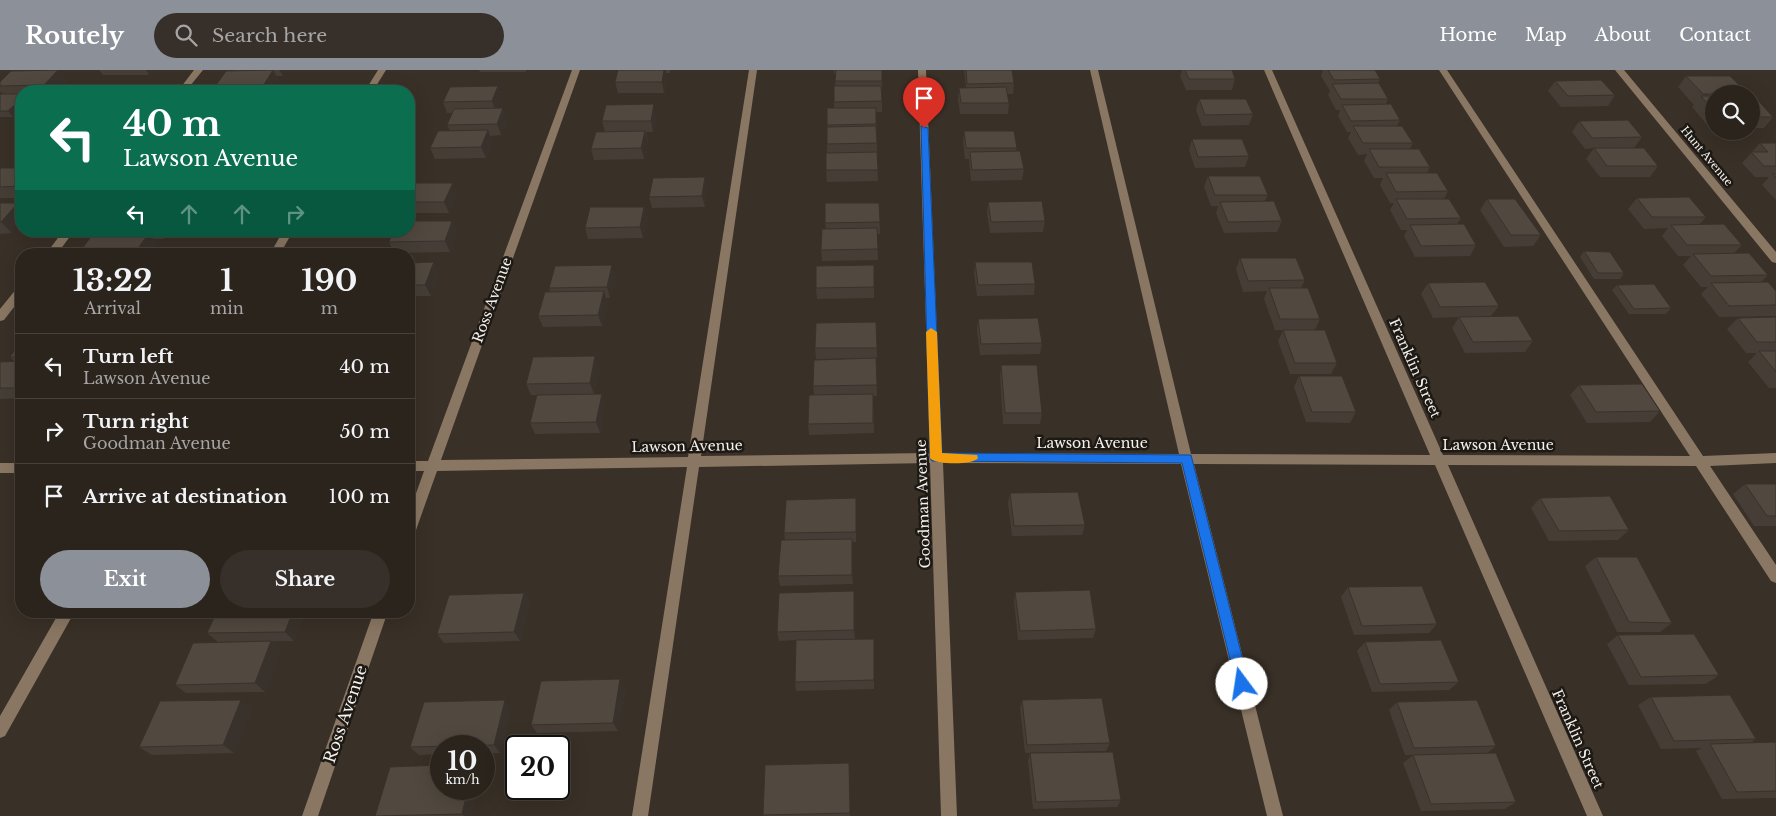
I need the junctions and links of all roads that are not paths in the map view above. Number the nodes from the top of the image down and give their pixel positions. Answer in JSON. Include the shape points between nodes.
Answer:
{"nodes":[{"id":1,"x":199,"y":70,"type":"edge"},
{"id":2,"x":382,"y":70,"type":"edge"},
{"id":3,"x":576,"y":70,"type":"edge"},
{"id":4,"x":753,"y":70,"type":"edge"},
{"id":5,"x":922,"y":70,"type":"edge"},
{"id":6,"x":1094,"y":70,"type":"edge"},
{"id":7,"x":1268,"y":70,"type":"edge"},
{"id":8,"x":1443,"y":70,"type":"edge"},
{"id":9,"x":1618,"y":70,"type":"edge"},
{"id":10,"x":187,"y":85,"type":"edge"},
{"id":11,"x":373,"y":85,"type":"edge"},
{"id":12,"x":64,"y":237,"type":"edge"},
{"id":13,"x":284,"y":237,"type":"edge"},
{"id":14,"x":56,"y":248,"type":"edge"},
{"id":15,"x":278,"y":248,"type":"edge"},
{"id":16,"x":1776,"y":259,"type":"edge"},
{"id":17,"x":15,"y":298,"type":"edge"},
{"id":18,"x":0,"y":317,"type":"edge"},
{"id":19,"x":936,"y":458,"type":"junction"},
{"id":20,"x":1186,"y":458,"type":"junction"},
{"id":21,"x":1776,"y":458,"type":"edge"},
{"id":22,"x":1439,"y":459,"type":"junction"},
{"id":23,"x":695,"y":460,"type":"junction"},
{"id":24,"x":1702,"y":461,"type":"junction"},
{"id":25,"x":415,"y":466,"type":"edge"},
{"id":26,"x":431,"y":466,"type":"junction"},
{"id":27,"x":0,"y":468,"type":"edge"},
{"id":28,"x":15,"y":468,"type":"edge"},
{"id":29,"x":415,"y":513,"type":"edge"},
{"id":30,"x":1776,"y":577,"type":"edge"},
{"id":31,"x":64,"y":618,"type":"edge"},
{"id":32,"x":379,"y":618,"type":"edge"},
{"id":33,"x":0,"y":731,"type":"edge"},
{"id":34,"x":310,"y":816,"type":"edge"},
{"id":35,"x":640,"y":816,"type":"edge"},
{"id":36,"x":949,"y":816,"type":"edge"},
{"id":37,"x":1275,"y":816,"type":"edge"},
{"id":38,"x":1595,"y":816,"type":"edge"}],
"edges":[{"from":1,"to":10,"type":"street"},
{"from":2,"to":11,"type":"street"},
{"from":3,"to":26,"type":"street","name":"Ross Avenue"},
{"from":4,"to":23,"type":"street"},
{"from":5,"to":19,"type":"street","name":"Goodman Avenue"},
{"from":6,"to":20,"type":"street"},
{"from":7,"to":22,"type":"street","name":"Franklin Street"},
{"from":8,"to":24,"type":"street"},
{"from":9,"to":16,"type":"street","name":"Hunt Avenue"},
{"from":12,"to":14,"type":"street"},
{"from":13,"to":15,"type":"street"},
{"from":17,"to":18,"type":"street"},
{"from":19,"to":20,"type":"street","name":"Lawson Avenue"},
{"from":19,"to":23,"type":"street","name":"Lawson Avenue"},
{"from":19,"to":36,"type":"street","name":"Goodman Avenue"},
{"from":20,"to":22,"type":"street","name":"Lawson Avenue"},
{"from":20,"to":37,"type":"street"},
{"from":21,"to":24,"type":"street","name":"Lawson Avenue"},
{"from":22,"to":24,"type":"street","name":"Lawson Avenue"},
{"from":22,"to":38,"type":"street","name":"Franklin Street"},
{"from":23,"to":26,"type":"street","name":"Lawson Avenue"},
{"from":23,"to":35,"type":"street"},
{"from":24,"to":30,"type":"street"},
{"from":25,"to":26,"type":"street","name":"Lawson Avenue"},
{"from":26,"to":29,"type":"street","name":"Ross Avenue"},
{"from":27,"to":28,"type":"street"},
{"from":31,"to":33,"type":"street"},
{"from":32,"to":34,"type":"street","name":"Ross Avenue"}]}
